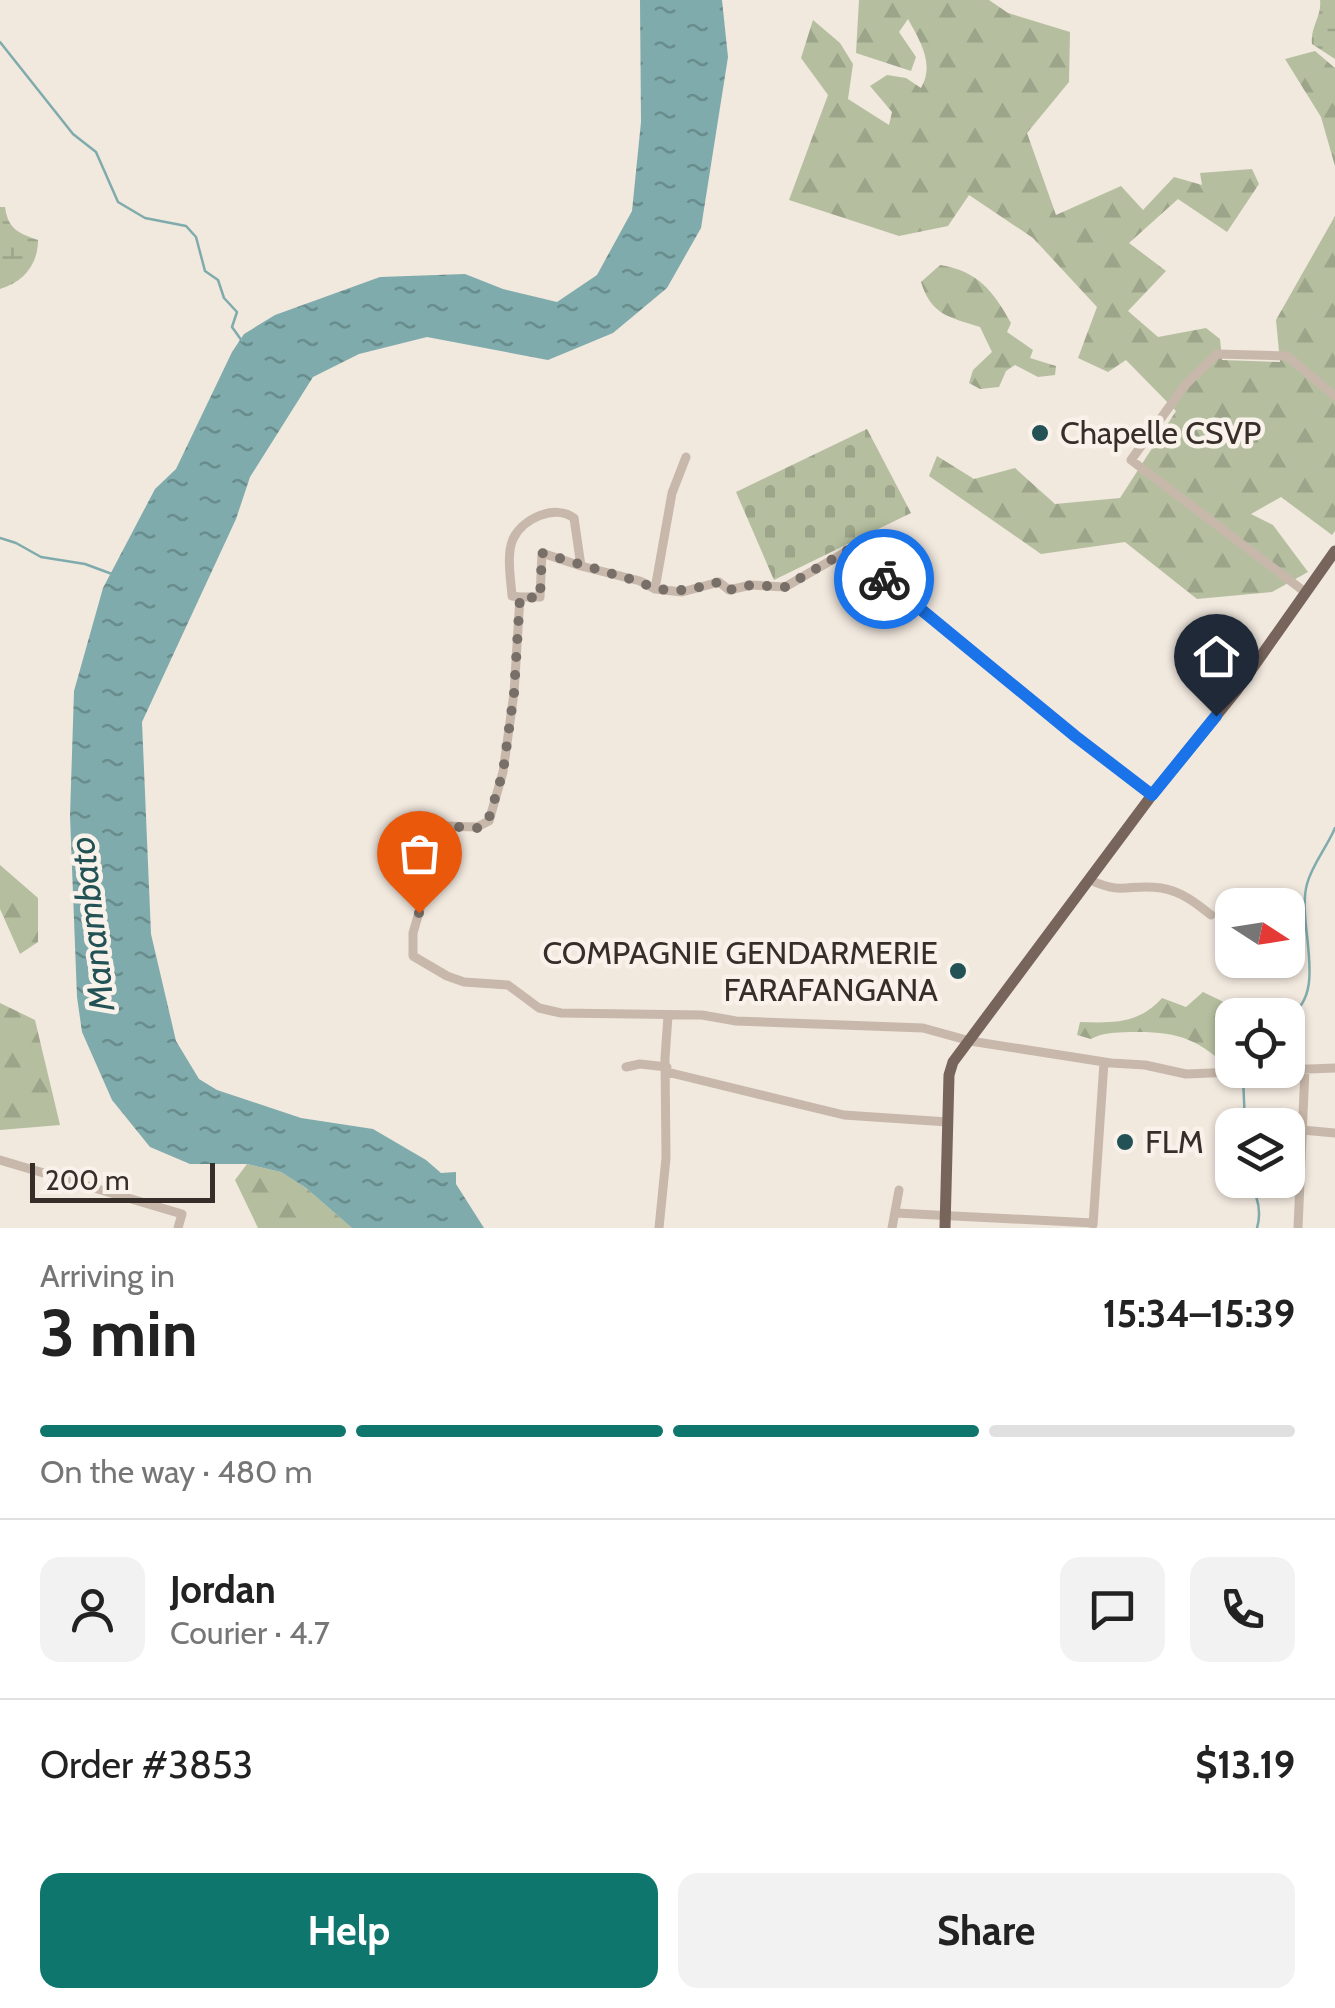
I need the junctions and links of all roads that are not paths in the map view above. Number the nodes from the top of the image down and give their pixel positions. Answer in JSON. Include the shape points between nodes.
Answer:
{"nodes":[{"id":1,"x":1335,"y":396,"type":"edge"},
{"id":2,"x":686,"y":457,"type":"dead end"},
{"id":3,"x":1335,"y":551,"type":"edge"},
{"id":4,"x":580,"y":566,"type":"junction"},
{"id":5,"x":1324,"y":566,"type":"junction"},
{"id":6,"x":1335,"y":574,"type":"edge"},
{"id":7,"x":655,"y":589,"type":"junction"},
{"id":8,"x":1305,"y":592,"type":"junction"},
{"id":9,"x":520,"y":597,"type":"junction"},
{"id":10,"x":1152,"y":795,"type":"junction"},
{"id":11,"x":1090,"y":880,"type":"junction"},
{"id":12,"x":1211,"y":914,"type":"dead end"},
{"id":13,"x":668,"y":1016,"type":"junction"},
{"id":14,"x":970,"y":1041,"type":"junction"},
{"id":15,"x":1104,"y":1062,"type":"junction"},
{"id":16,"x":626,"y":1067,"type":"dead end"},
{"id":17,"x":1335,"y":1068,"type":"edge"},
{"id":18,"x":666,"y":1070,"type":"junction"},
{"id":19,"x":1306,"y":1070,"type":"junction"},
{"id":20,"x":1303,"y":1108,"type":"edge"},
{"id":21,"x":948,"y":1122,"type":"junction"},
{"id":22,"x":1305,"y":1130,"type":"edge"},
{"id":23,"x":1335,"y":1132,"type":"edge"},
{"id":24,"x":0,"y":1160,"type":"edge"},
{"id":25,"x":899,"y":1190,"type":"dead end"},
{"id":26,"x":1299,"y":1198,"type":"edge"},
{"id":27,"x":896,"y":1213,"type":"junction"},
{"id":28,"x":946,"y":1222,"type":"edge"},
{"id":29,"x":1093,"y":1225,"type":"edge"},
{"id":30,"x":178,"y":1228,"type":"edge"},
{"id":31,"x":659,"y":1228,"type":"edge"},
{"id":32,"x":892,"y":1228,"type":"edge"},
{"id":33,"x":1298,"y":1228,"type":"edge"}],
"edges":[{"from":1,"to":8,"type":"street","via":[[1287,356],[1217,354],[1185,385],[1131,460]]},
{"from":2,"to":7,"type":"street","via":[[672,493]]},
{"from":3,"to":5,"type":"main road"},
{"from":4,"to":7,"type":"street"},
{"from":4,"to":9,"type":"street","via":[[542,553],[540,598]]},
{"from":4,"to":9,"type":"street","via":[[574,518],[549,512],[530,521],[513,539],[512,596]]},
{"from":5,"to":6,"type":"street"},
{"from":5,"to":8,"type":"main road"},
{"from":7,"to":10,"type":"street","via":[[682,592],[719,582],[729,590],[785,587],[855,552]]},
{"from":8,"to":10,"type":"main road"},
{"from":9,"to":13,"type":"street","via":[[503,772],[488,821],[477,828],[443,826],[436,834],[410,952],[447,976],[508,985],[539,1008]]},
{"from":10,"to":11,"type":"main road"},
{"from":11,"to":12,"type":"street","via":[[1116,891],[1173,891]]},
{"from":11,"to":14,"type":"main road"},
{"from":13,"to":14,"type":"street","via":[[922,1028]]},
{"from":13,"to":18,"type":"street"},
{"from":14,"to":15,"type":"street"},
{"from":14,"to":21,"type":"main road","via":[[949,1075]]},
{"from":15,"to":19,"type":"street","via":[[1186,1074]]},
{"from":15,"to":29,"type":"street"},
{"from":16,"to":18,"type":"street"},
{"from":17,"to":19,"type":"street"},
{"from":18,"to":21,"type":"street","via":[[844,1115]]},
{"from":18,"to":31,"type":"street"},
{"from":19,"to":20,"type":"street"},
{"from":21,"to":28,"type":"main road"},
{"from":22,"to":23,"type":"street"},
{"from":24,"to":30,"type":"street","via":[[182,1214]]},
{"from":25,"to":27,"type":"street"},
{"from":26,"to":33,"type":"street"},
{"from":27,"to":28,"type":"street"},
{"from":27,"to":32,"type":"street"},
{"from":28,"to":29,"type":"street"}]}
